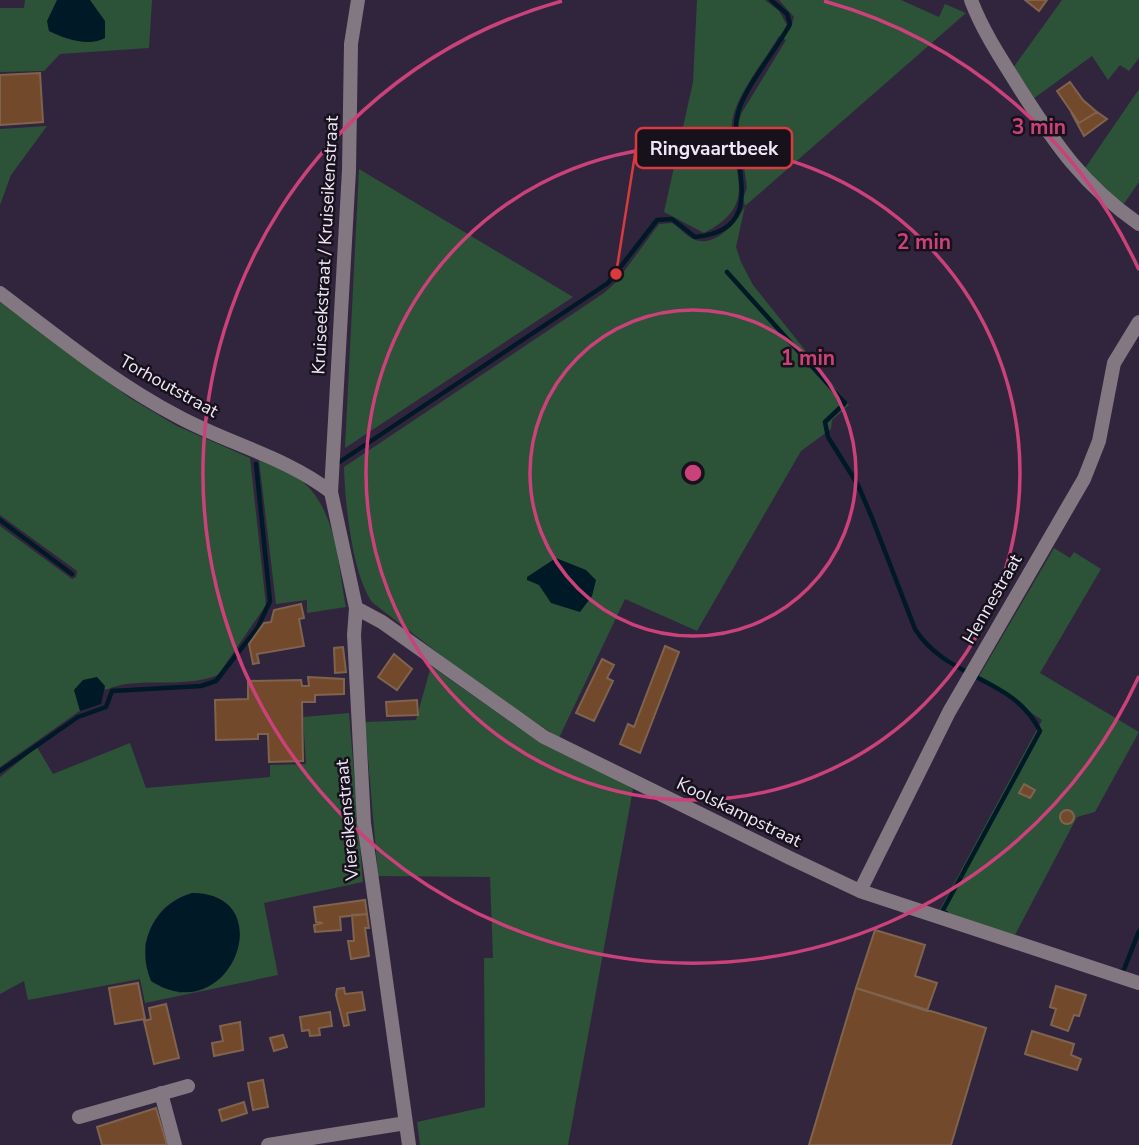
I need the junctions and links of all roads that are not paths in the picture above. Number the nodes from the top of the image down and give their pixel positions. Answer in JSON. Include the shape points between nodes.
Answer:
{"nodes":[{"id":1,"x":358,"y":0,"type":"edge"},
{"id":2,"x":971,"y":0,"type":"edge"},
{"id":3,"x":1139,"y":224,"type":"edge"},
{"id":4,"x":0,"y":293,"type":"edge"},
{"id":5,"x":1139,"y":322,"type":"edge"},
{"id":6,"x":331,"y":492,"type":"junction"},
{"id":7,"x":356,"y":608,"type":"junction"},
{"id":8,"x":860,"y":891,"type":"junction"},
{"id":9,"x":1139,"y":983,"type":"edge"},
{"id":10,"x":188,"y":1086,"type":"dead end"},
{"id":11,"x":161,"y":1093,"type":"junction"},
{"id":12,"x":79,"y":1117,"type":"dead end"},
{"id":13,"x":406,"y":1123,"type":"junction"},
{"id":14,"x":175,"y":1145,"type":"edge"},
{"id":15,"x":268,"y":1145,"type":"edge"},
{"id":16,"x":409,"y":1145,"type":"edge"}],
"edges":[{"from":1,"to":6,"type":"street","name":"Kruiseekstraat / Kruiseikenstraat","via":[[351,44],[349,170]]},
{"from":2,"to":3,"type":"street","via":[[979,23],[1055,144],[1107,201]]},
{"from":4,"to":6,"type":"street","name":"Torhoutstraat","via":[[133,392],[312,478]]},
{"from":5,"to":8,"type":"street","name":"Hennestraat","via":[[1114,363],[1099,440],[1084,479],[950,712]]},
{"from":6,"to":7,"type":"street","name":"Viereikenstraat"},
{"from":7,"to":8,"type":"street","name":"Koolskampstraat","via":[[544,737]]},
{"from":7,"to":13,"type":"street","name":"Viereikenstraat","via":[[364,823]]},
{"from":8,"to":9,"type":"street","name":"Koolskampstraat"},
{"from":10,"to":11,"type":"street"},
{"from":11,"to":12,"type":"street"},
{"from":11,"to":14,"type":"street"},
{"from":13,"to":15,"type":"street"},
{"from":13,"to":16,"type":"street","name":"Viereikenstraat"}]}
